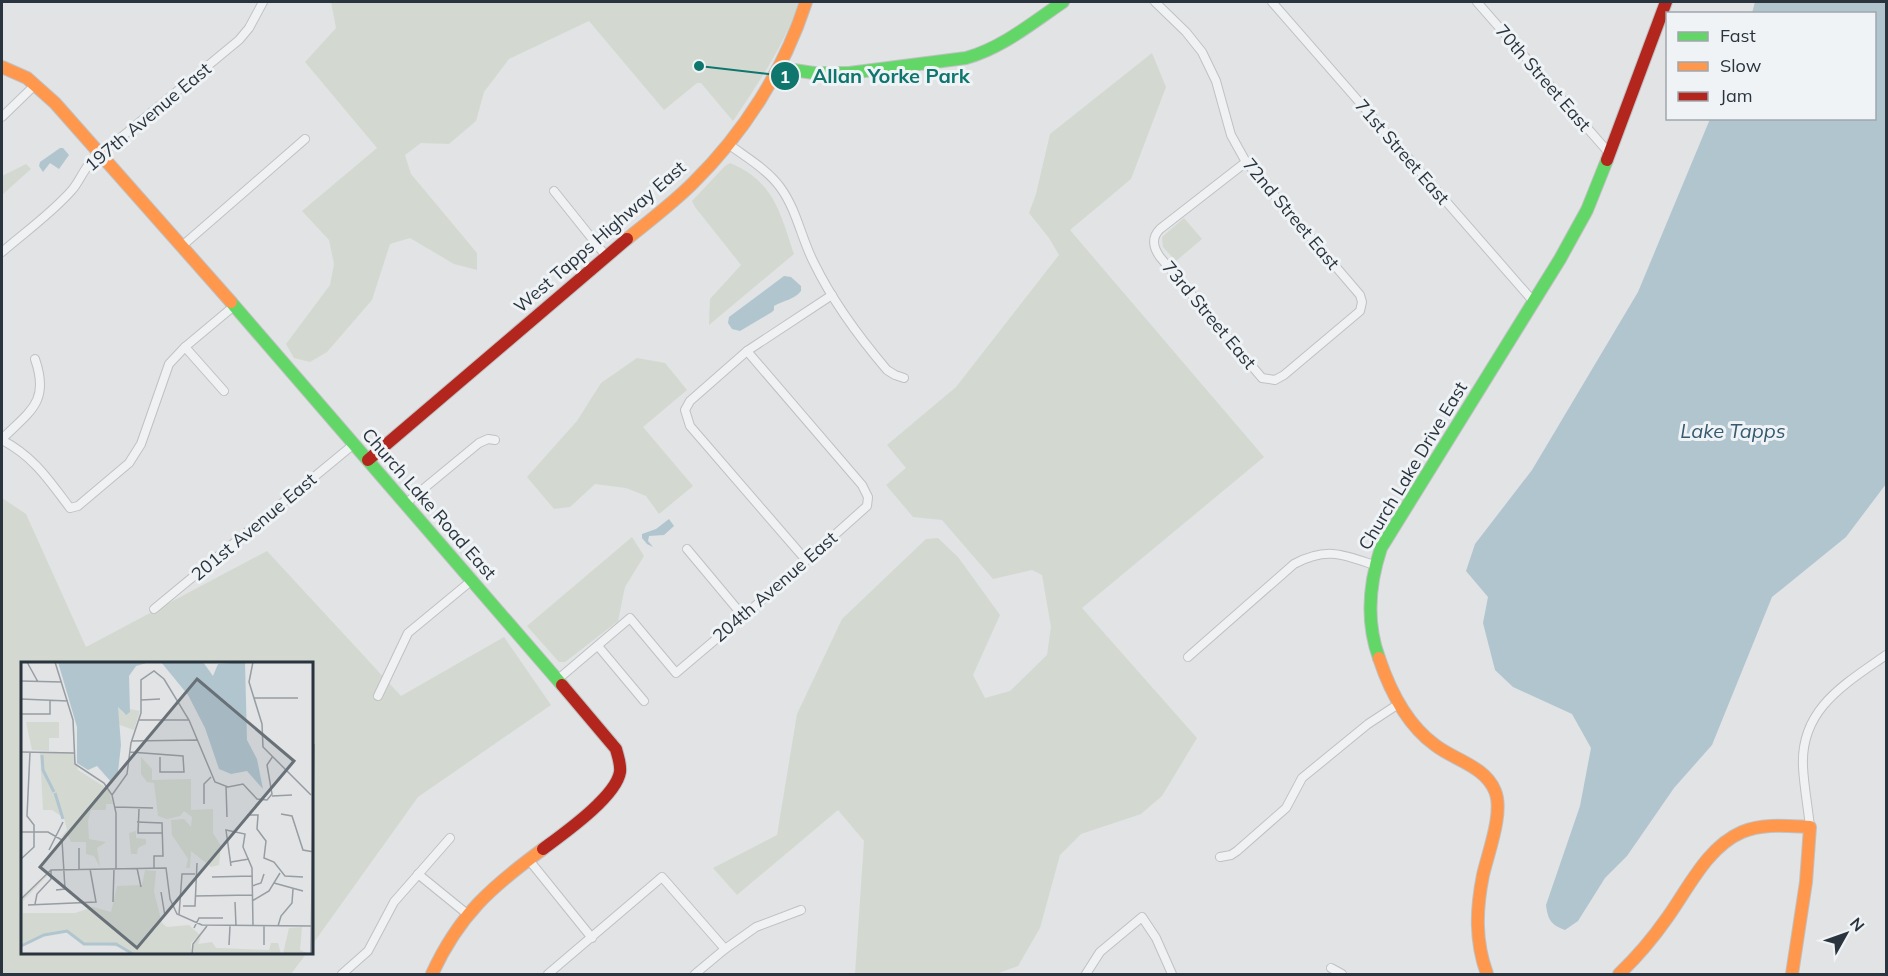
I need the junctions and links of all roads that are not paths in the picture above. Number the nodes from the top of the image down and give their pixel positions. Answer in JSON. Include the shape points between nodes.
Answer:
{"nodes":[{"id":1,"x":263,"y":2,"type":"edge"},
{"id":2,"x":806,"y":2,"type":"edge"},
{"id":3,"x":1063,"y":2,"type":"edge"},
{"id":4,"x":1155,"y":2,"type":"edge"},
{"id":5,"x":1272,"y":2,"type":"edge"},
{"id":6,"x":1477,"y":2,"type":"edge"},
{"id":7,"x":1666,"y":2,"type":"edge"},
{"id":8,"x":2,"y":68,"type":"edge"},
{"id":9,"x":780,"y":68,"type":"junction"},
{"id":10,"x":36,"y":84,"type":"junction"},
{"id":11,"x":2,"y":117,"type":"edge"},
{"id":12,"x":304,"y":139,"type":"dead end"},
{"id":13,"x":726,"y":143,"type":"junction"},
{"id":14,"x":100,"y":154,"type":"junction"},
{"id":15,"x":1610,"y":154,"type":"junction"},
{"id":16,"x":1246,"y":162,"type":"junction"},
{"id":17,"x":554,"y":191,"type":"dead end"},
{"id":18,"x":182,"y":246,"type":"junction"},
{"id":19,"x":2,"y":252,"type":"edge"},
{"id":20,"x":606,"y":256,"type":"junction"},
{"id":21,"x":832,"y":295,"type":"junction"},
{"id":22,"x":1533,"y":301,"type":"junction"},
{"id":23,"x":234,"y":306,"type":"junction"},
{"id":24,"x":186,"y":347,"type":"junction"},
{"id":25,"x":747,"y":351,"type":"junction"},
{"id":26,"x":35,"y":359,"type":"dead end"},
{"id":27,"x":904,"y":378,"type":"dead end"},
{"id":28,"x":1271,"y":381,"type":"joint"},
{"id":29,"x":224,"y":391,"type":"dead end"},
{"id":30,"x":2,"y":440,"type":"edge"},
{"id":31,"x":495,"y":440,"type":"dead end"},
{"id":32,"x":354,"y":444,"type":"junction"},
{"id":33,"x":368,"y":460,"type":"junction"},
{"id":34,"x":405,"y":504,"type":"junction"},
{"id":35,"x":687,"y":549,"type":"dead end"},
{"id":36,"x":805,"y":559,"type":"junction"},
{"id":37,"x":1374,"y":566,"type":"junction"},
{"id":38,"x":471,"y":581,"type":"junction"},
{"id":39,"x":154,"y":609,"type":"dead end"},
{"id":40,"x":743,"y":616,"type":"junction"},
{"id":41,"x":597,"y":646,"type":"junction"},
{"id":42,"x":1887,"y":655,"type":"edge"},
{"id":43,"x":1188,"y":657,"type":"dead end"},
{"id":44,"x":557,"y":680,"type":"junction"},
{"id":45,"x":378,"y":696,"type":"dead end"},
{"id":46,"x":644,"y":701,"type":"dead end"},
{"id":47,"x":1400,"y":703,"type":"junction"},
{"id":48,"x":1810,"y":827,"type":"junction"},
{"id":49,"x":450,"y":838,"type":"dead end"},
{"id":50,"x":1220,"y":857,"type":"dead end"},
{"id":51,"x":529,"y":860,"type":"junction"},
{"id":52,"x":418,"y":874,"type":"junction"},
{"id":53,"x":801,"y":910,"type":"dead end"},
{"id":54,"x":466,"y":913,"type":"junction"},
{"id":55,"x":592,"y":938,"type":"junction"},
{"id":56,"x":725,"y":948,"type":"junction"},
{"id":57,"x":1331,"y":968,"type":"dead end"},
{"id":58,"x":342,"y":975,"type":"edge"},
{"id":59,"x":432,"y":975,"type":"edge"},
{"id":60,"x":548,"y":975,"type":"edge"},
{"id":61,"x":695,"y":975,"type":"edge"},
{"id":62,"x":1086,"y":975,"type":"edge"},
{"id":63,"x":1172,"y":975,"type":"edge"},
{"id":64,"x":1342,"y":975,"type":"edge"},
{"id":65,"x":1487,"y":975,"type":"edge"},
{"id":66,"x":1619,"y":975,"type":"edge"},
{"id":67,"x":1792,"y":975,"type":"edge"}],
"edges":[{"from":1,"to":14,"type":"street","name":"197th Avenue East","via":[[238,40]]},
{"from":2,"to":9,"type":"street","name":"West Tapps Highway East"},
{"from":3,"to":9,"type":"street","via":[[967,58],[821,74]]},
{"from":4,"to":16,"type":"street","name":"72nd Street East","via":[[1202,52],[1216,81],[1231,135]]},
{"from":5,"to":22,"type":"street","name":"71st Street East"},
{"from":6,"to":15,"type":"street","name":"70th Street East"},
{"from":7,"to":15,"type":"street","name":"Church Lake Drive East"},
{"from":8,"to":10,"type":"street","name":"Church Lake Road East"},
{"from":9,"to":13,"type":"street","name":"West Tapps Highway East"},
{"from":10,"to":11,"type":"street"},
{"from":10,"to":14,"type":"street","name":"Church Lake Road East"},
{"from":12,"to":18,"type":"street"},
{"from":13,"to":20,"type":"street","name":"West Tapps Highway East","via":[[686,190]]},
{"from":13,"to":21,"type":"street","via":[[780,187]]},
{"from":14,"to":18,"type":"street","name":"Church Lake Road East"},
{"from":14,"to":19,"type":"street","name":"197th Avenue East","via":[[80,174],[74,188]]},
{"from":15,"to":22,"type":"street","name":"Church Lake Drive East","via":[[1573,237]]},
{"from":16,"to":28,"type":"street","name":"72nd Street East","via":[[1362,302],[1360,311],[1284,375]]},
{"from":16,"to":28,"type":"street","name":"73rd Street East","via":[[1160,229],[1153,243],[1160,257],[1262,378]]},
{"from":17,"to":20,"type":"street"},
{"from":18,"to":23,"type":"street","name":"Church Lake Road East"},
{"from":20,"to":33,"type":"street","name":"West Tapps Highway East"},
{"from":21,"to":25,"type":"street"},
{"from":21,"to":27,"type":"street","via":[[887,370]]},
{"from":22,"to":37,"type":"street","name":"Church Lake Drive East","via":[[1381,548]]},
{"from":23,"to":24,"type":"street"},
{"from":23,"to":32,"type":"street","name":"Church Lake Road East"},
{"from":24,"to":29,"type":"street"},
{"from":24,"to":30,"type":"street","via":[[165,373],[135,454],[84,503],[70,508],[28,456]]},
{"from":25,"to":36,"type":"street","via":[[690,401],[686,416],[690,426]]},
{"from":25,"to":36,"type":"street","name":"204th Avenue East","via":[[862,485],[868,497],[863,510]]},
{"from":26,"to":30,"type":"street","via":[[42,385],[37,400]]},
{"from":31,"to":34,"type":"street","via":[[479,443]]},
{"from":32,"to":33,"type":"street","name":"Church Lake Road East"},
{"from":32,"to":39,"type":"street","name":"201st Avenue East"},
{"from":33,"to":34,"type":"street","name":"Church Lake Road East"},
{"from":34,"to":38,"type":"street","name":"Church Lake Road East"},
{"from":35,"to":40,"type":"street"},
{"from":36,"to":40,"type":"street","name":"204th Avenue East"},
{"from":37,"to":43,"type":"street","via":[[1331,553],[1304,559]]},
{"from":37,"to":47,"type":"street","name":"Church Lake Drive East","via":[[1370,588],[1372,633],[1383,669]]},
{"from":38,"to":44,"type":"street","name":"Church Lake Road East"},
{"from":38,"to":45,"type":"street","via":[[408,633]]},
{"from":40,"to":41,"type":"street","name":"204th Avenue East","via":[[676,673],[630,618]]},
{"from":41,"to":44,"type":"street"},
{"from":41,"to":46,"type":"street"},
{"from":42,"to":48,"type":"street","via":[[1840,688],[1823,704],[1810,725],[1804,741],[1803,766]]},
{"from":44,"to":51,"type":"street","name":"Church Lake Road East","via":[[616,749],[620,773],[614,786],[591,811]]},
{"from":47,"to":50,"type":"street","via":[[1302,778],[1286,808],[1237,851]]},
{"from":47,"to":65,"type":"street","name":"Church Lake Drive East","via":[[1433,744],[1480,772],[1496,791],[1496,821],[1476,926]]},
{"from":48,"to":66,"type":"street","via":[[1755,828],[1722,844],[1655,935]]},
{"from":48,"to":67,"type":"street","via":[[1803,913]]},
{"from":49,"to":52,"type":"street"},
{"from":51,"to":54,"type":"street","name":"Church Lake Road East"},
{"from":51,"to":55,"type":"street"},
{"from":52,"to":54,"type":"street"},
{"from":52,"to":58,"type":"street","via":[[394,902],[368,951]]},
{"from":53,"to":56,"type":"street","via":[[756,927]]},
{"from":54,"to":59,"type":"street","name":"Church Lake Road East"},
{"from":55,"to":56,"type":"street","via":[[662,877]]},
{"from":55,"to":60,"type":"street"},
{"from":56,"to":61,"type":"street"},
{"from":57,"to":64,"type":"street"},
{"from":62,"to":63,"type":"street","via":[[1100,952],[1142,917]]}]}
